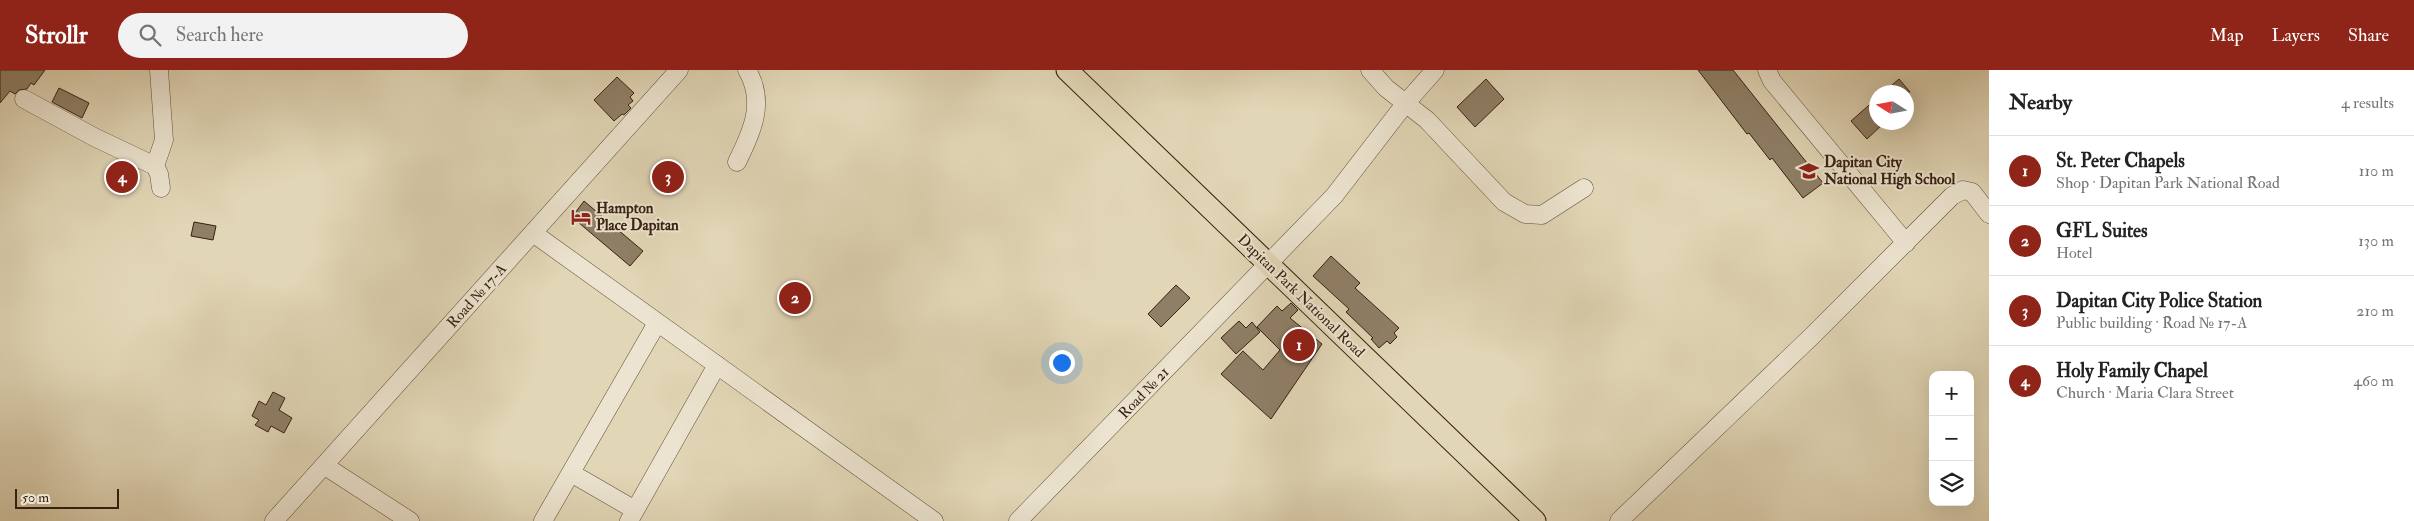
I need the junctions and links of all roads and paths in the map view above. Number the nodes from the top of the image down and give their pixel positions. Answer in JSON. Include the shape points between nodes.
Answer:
{"nodes":[{"id":1,"x":159,"y":70,"type":"edge"},
{"id":2,"x":679,"y":70,"type":"edge"},
{"id":3,"x":747,"y":70,"type":"edge"},
{"id":4,"x":1067,"y":70,"type":"edge"},
{"id":5,"x":1370,"y":70,"type":"edge"},
{"id":6,"x":1435,"y":70,"type":"edge"},
{"id":7,"x":1767,"y":70,"type":"edge"},
{"id":8,"x":24,"y":99,"type":"dead end"},
{"id":9,"x":1405,"y":104,"type":"junction"},
{"id":10,"x":737,"y":162,"type":"dead end"},
{"id":11,"x":155,"y":166,"type":"junction"},
{"id":12,"x":161,"y":188,"type":"dead end"},
{"id":13,"x":1584,"y":188,"type":"dead end"},
{"id":14,"x":1989,"y":214,"type":"edge"},
{"id":15,"x":532,"y":233,"type":"junction"},
{"id":16,"x":1906,"y":243,"type":"junction"},
{"id":17,"x":1269,"y":264,"type":"junction"},
{"id":18,"x":658,"y":322,"type":"junction"},
{"id":19,"x":717,"y":365,"type":"junction"},
{"id":20,"x":325,"y":466,"type":"junction"},
{"id":21,"x":570,"y":473,"type":"junction"},
{"id":22,"x":632,"y":516,"type":"edge"},
{"id":23,"x":550,"y":519,"type":"edge"},
{"id":24,"x":274,"y":521,"type":"edge"},
{"id":25,"x":410,"y":521,"type":"edge"},
{"id":26,"x":934,"y":521,"type":"edge"},
{"id":27,"x":1018,"y":521,"type":"edge"},
{"id":28,"x":1535,"y":521,"type":"edge"},
{"id":29,"x":1619,"y":521,"type":"edge"}],
"edges":[{"from":1,"to":11,"type":"street","via":[[164,140]]},
{"from":2,"to":15,"type":"street","name":"Road № 17-A"},
{"from":3,"to":10,"type":"street","via":[[756,98],[756,117]]},
{"from":4,"to":17,"type":"main road","name":"Dapitan Park National Road"},
{"from":5,"to":9,"type":"street"},
{"from":6,"to":9,"type":"street","name":"Road № 21"},
{"from":7,"to":16,"type":"street","via":[[1772,81]]},
{"from":8,"to":11,"type":"street"},
{"from":9,"to":13,"type":"street","via":[[1427,120],[1504,202],[1525,214],[1542,216]]},
{"from":9,"to":17,"type":"street","name":"Road № 21","via":[[1334,196]]},
{"from":11,"to":12,"type":"street"},
{"from":14,"to":16,"type":"street","via":[[1972,192],[1958,192]]},
{"from":15,"to":18,"type":"street"},
{"from":15,"to":20,"type":"street","name":"Road № 17-A"},
{"from":16,"to":29,"type":"street"},
{"from":17,"to":27,"type":"street","name":"Road № 21"},
{"from":17,"to":28,"type":"main road","name":"Dapitan Park National Road"},
{"from":18,"to":19,"type":"street"},
{"from":18,"to":21,"type":"street"},
{"from":19,"to":22,"type":"street"},
{"from":19,"to":26,"type":"street"},
{"from":20,"to":24,"type":"street","name":"Road № 17-A"},
{"from":20,"to":25,"type":"street"},
{"from":21,"to":22,"type":"street"},
{"from":21,"to":23,"type":"street"}]}
